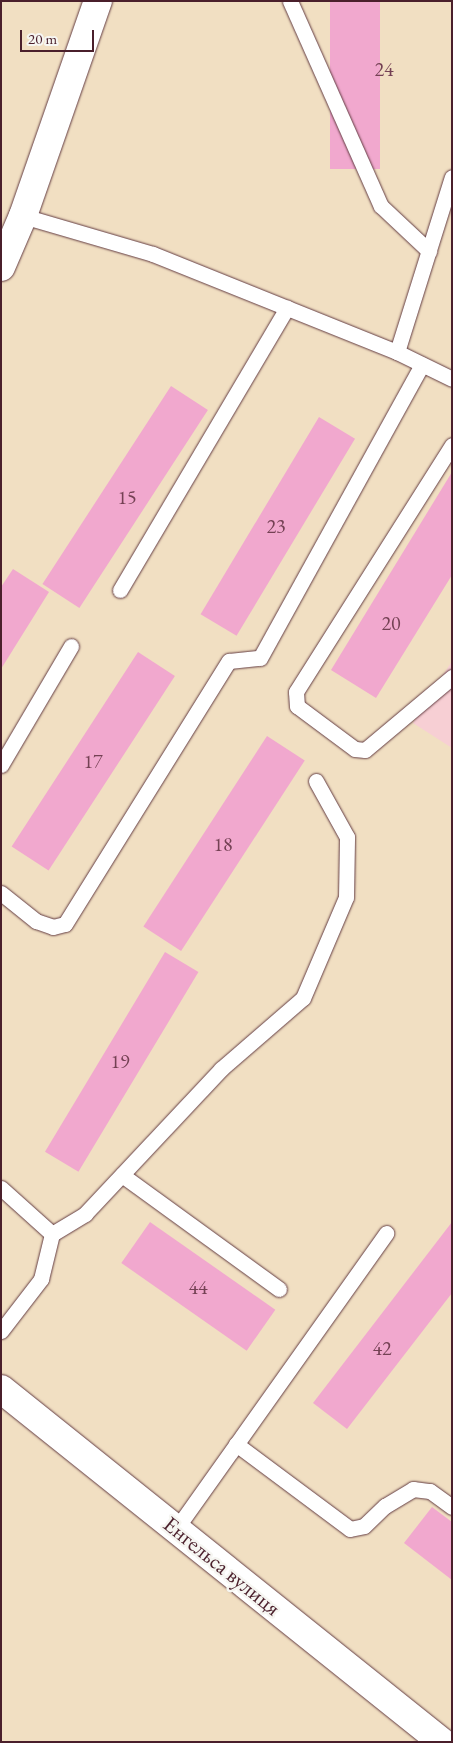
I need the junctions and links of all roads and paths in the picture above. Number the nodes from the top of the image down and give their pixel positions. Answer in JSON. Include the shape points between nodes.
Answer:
{"nodes":[{"id":1,"x":98,"y":1,"type":"edge"},
{"id":2,"x":290,"y":1,"type":"edge"},
{"id":3,"x":452,"y":177,"type":"edge"},
{"id":4,"x":23,"y":216,"type":"junction"},
{"id":5,"x":429,"y":251,"type":"junction"},
{"id":6,"x":1,"y":267,"type":"edge"},
{"id":7,"x":287,"y":308,"type":"junction"},
{"id":8,"x":398,"y":352,"type":"junction"},
{"id":9,"x":422,"y":364,"type":"junction"},
{"id":10,"x":452,"y":379,"type":"edge"},
{"id":11,"x":452,"y":446,"type":"edge"},
{"id":12,"x":120,"y":590,"type":"dead end"},
{"id":13,"x":71,"y":646,"type":"dead end"},
{"id":14,"x":452,"y":677,"type":"edge"},
{"id":15,"x":1,"y":765,"type":"edge"},
{"id":16,"x":316,"y":781,"type":"dead end"},
{"id":17,"x":1,"y":893,"type":"edge"},
{"id":18,"x":122,"y":1175,"type":"junction"},
{"id":19,"x":1,"y":1188,"type":"edge"},
{"id":20,"x":386,"y":1233,"type":"dead end"},
{"id":21,"x":52,"y":1234,"type":"junction"},
{"id":22,"x":279,"y":1289,"type":"dead end"},
{"id":23,"x":1,"y":1331,"type":"edge"},
{"id":24,"x":1,"y":1389,"type":"edge"},
{"id":25,"x":236,"y":1444,"type":"junction"},
{"id":26,"x":452,"y":1507,"type":"edge"},
{"id":27,"x":176,"y":1529,"type":"junction"},
{"id":28,"x":442,"y":1742,"type":"edge"}],
"edges":[{"from":1,"to":4,"type":"street"},
{"from":2,"to":5,"type":"lane","via":[[381,206]]},
{"from":3,"to":5,"type":"lane"},
{"from":4,"to":6,"type":"street"},
{"from":4,"to":7,"type":"lane","via":[[153,254]]},
{"from":5,"to":8,"type":"lane"},
{"from":7,"to":8,"type":"lane"},
{"from":7,"to":12,"type":"lane"},
{"from":8,"to":9,"type":"lane"},
{"from":9,"to":10,"type":"lane"},
{"from":9,"to":17,"type":"lane","via":[[260,658],[229,661],[65,924],[52,927],[36,921]]},
{"from":11,"to":14,"type":"lane","via":[[296,692],[297,706],[356,749],[365,750]]},
{"from":13,"to":15,"type":"lane"},
{"from":16,"to":18,"type":"lane","via":[[347,837],[346,896],[303,998],[222,1069]]},
{"from":18,"to":21,"type":"lane","via":[[85,1214]]},
{"from":18,"to":22,"type":"lane"},
{"from":19,"to":21,"type":"lane"},
{"from":20,"to":25,"type":"lane"},
{"from":21,"to":23,"type":"lane","via":[[41,1279]]},
{"from":24,"to":27,"type":"street","name":"Енгельса вулиця"},
{"from":25,"to":26,"type":"lane","via":[[350,1529],[364,1526],[385,1506],[413,1489],[430,1491]]},
{"from":25,"to":27,"type":"lane"},
{"from":27,"to":28,"type":"street","name":"Енгельса вулиця"}]}
